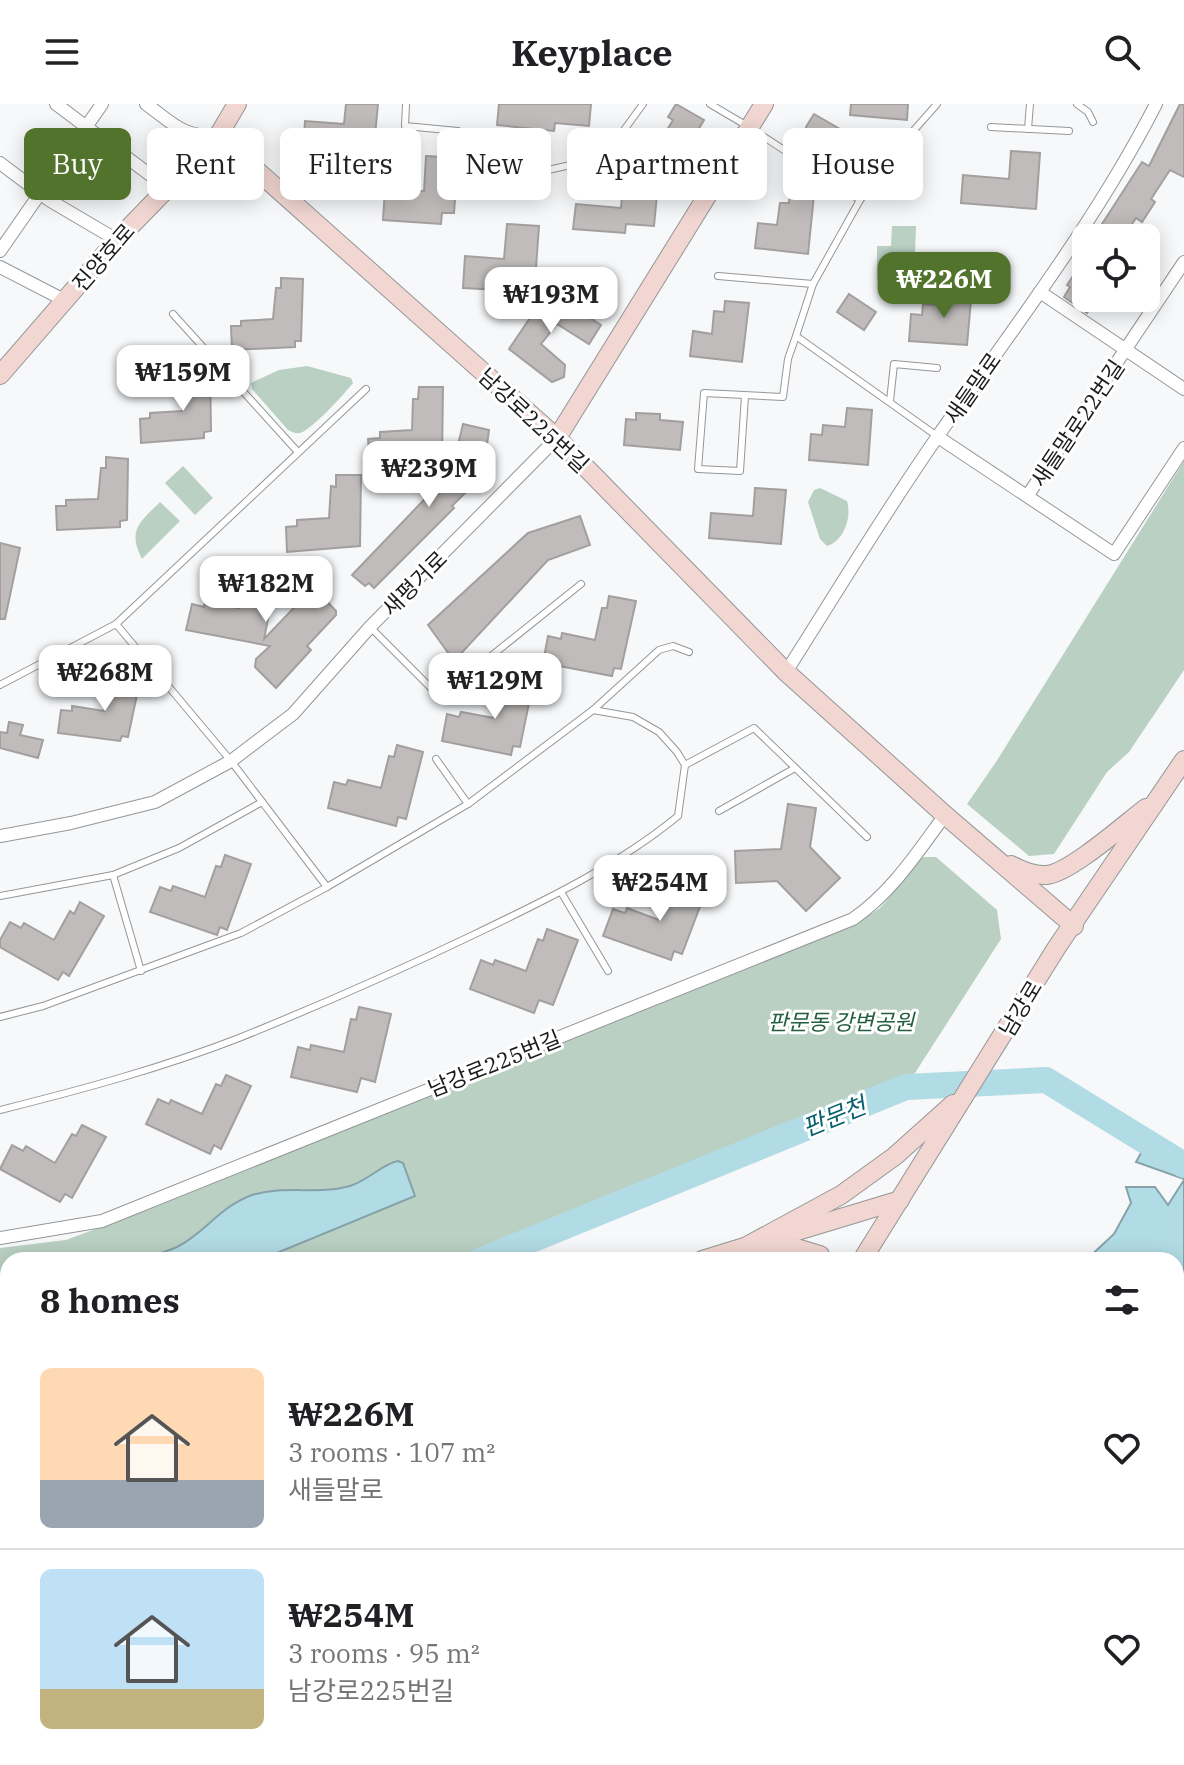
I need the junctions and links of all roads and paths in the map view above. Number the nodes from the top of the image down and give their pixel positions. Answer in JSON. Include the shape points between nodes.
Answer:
{"nodes":[{"id":1,"x":56,"y":104,"type":"edge"},
{"id":2,"x":102,"y":104,"type":"edge"},
{"id":3,"x":146,"y":104,"type":"edge"},
{"id":4,"x":237,"y":104,"type":"edge"},
{"id":5,"x":406,"y":104,"type":"edge"},
{"id":6,"x":643,"y":104,"type":"edge"},
{"id":7,"x":710,"y":104,"type":"edge"},
{"id":8,"x":764,"y":104,"type":"edge"},
{"id":9,"x":937,"y":104,"type":"edge"},
{"id":10,"x":1030,"y":104,"type":"edge"},
{"id":11,"x":1077,"y":104,"type":"edge"},
{"id":12,"x":1156,"y":104,"type":"edge"},
{"id":13,"x":1093,"y":122,"type":"dead end"},
{"id":14,"x":86,"y":127,"type":"junction"},
{"id":15,"x":749,"y":127,"type":"junction"},
{"id":16,"x":991,"y":127,"type":"dead end"},
{"id":17,"x":179,"y":128,"type":"edge"},
{"id":18,"x":223,"y":128,"type":"edge"},
{"id":19,"x":916,"y":128,"type":"edge"},
{"id":20,"x":1028,"y":129,"type":"junction"},
{"id":21,"x":1069,"y":131,"type":"dead end"},
{"id":22,"x":783,"y":149,"type":"edge"},
{"id":23,"x":0,"y":163,"type":"edge"},
{"id":24,"x":147,"y":173,"type":"edge"},
{"id":25,"x":264,"y":177,"type":"edge"},
{"id":26,"x":24,"y":181,"type":"edge"},
{"id":27,"x":35,"y":200,"type":"edge"},
{"id":28,"x":51,"y":200,"type":"edge"},
{"id":29,"x":154,"y":200,"type":"edge"},
{"id":30,"x":860,"y":200,"type":"edge"},
{"id":31,"x":117,"y":240,"type":"junction"},
{"id":32,"x":0,"y":251,"type":"edge"},
{"id":33,"x":1184,"y":262,"type":"edge"},
{"id":34,"x":0,"y":267,"type":"edge"},
{"id":35,"x":718,"y":276,"type":"dead end"},
{"id":36,"x":813,"y":284,"type":"junction"},
{"id":37,"x":1040,"y":292,"type":"junction"},
{"id":38,"x":66,"y":301,"type":"junction"},
{"id":39,"x":173,"y":314,"type":"dead end"},
{"id":40,"x":796,"y":336,"type":"junction"},
{"id":41,"x":1126,"y":350,"type":"junction"},
{"id":42,"x":937,"y":368,"type":"dead end"},
{"id":43,"x":2,"y":370,"type":"edge"},
{"id":44,"x":366,"y":389,"type":"dead end"},
{"id":45,"x":1184,"y":389,"type":"edge"},
{"id":46,"x":745,"y":396,"type":"junction"},
{"id":47,"x":890,"y":401,"type":"junction"},
{"id":48,"x":938,"y":437,"type":"junction"},
{"id":49,"x":557,"y":438,"type":"junction"},
{"id":50,"x":1184,"y":448,"type":"edge"},
{"id":51,"x":297,"y":451,"type":"junction"},
{"id":52,"x":1028,"y":495,"type":"junction"},
{"id":53,"x":581,"y":584,"type":"dead end"},
{"id":54,"x":116,"y":624,"type":"junction"},
{"id":55,"x":370,"y":627,"type":"junction"},
{"id":56,"x":689,"y":652,"type":"dead end"},
{"id":57,"x":786,"y":672,"type":"junction"},
{"id":58,"x":0,"y":685,"type":"edge"},
{"id":59,"x":593,"y":710,"type":"junction"},
{"id":60,"x":436,"y":759,"type":"dead end"},
{"id":61,"x":1184,"y":760,"type":"edge"},
{"id":62,"x":231,"y":761,"type":"junction"},
{"id":63,"x":685,"y":765,"type":"junction"},
{"id":64,"x":795,"y":768,"type":"junction"},
{"id":65,"x":1158,"y":799,"type":"junction"},
{"id":66,"x":262,"y":802,"type":"junction"},
{"id":67,"x":468,"y":804,"type":"junction"},
{"id":68,"x":719,"y":811,"type":"dead end"},
{"id":69,"x":945,"y":815,"type":"junction"},
{"id":70,"x":0,"y":836,"type":"edge"},
{"id":71,"x":867,"y":837,"type":"dead end"},
{"id":72,"x":996,"y":859,"type":"junction"},
{"id":73,"x":113,"y":875,"type":"junction"},
{"id":74,"x":327,"y":887,"type":"junction"},
{"id":75,"x":561,"y":892,"type":"junction"},
{"id":76,"x":0,"y":896,"type":"edge"},
{"id":77,"x":1074,"y":926,"type":"junction"},
{"id":78,"x":141,"y":971,"type":"junction"},
{"id":79,"x":608,"y":971,"type":"dead end"},
{"id":80,"x":0,"y":1017,"type":"edge"},
{"id":81,"x":970,"y":1089,"type":"junction"},
{"id":82,"x":0,"y":1110,"type":"edge"},
{"id":83,"x":900,"y":1200,"type":"junction"},
{"id":84,"x":0,"y":1238,"type":"edge"},
{"id":85,"x":745,"y":1247,"type":"junction"},
{"id":86,"x":728,"y":1252,"type":"edge"},
{"id":87,"x":810,"y":1252,"type":"edge"},
{"id":88,"x":867,"y":1252,"type":"edge"}],
"edges":[{"from":1,"to":14,"type":"street"},
{"from":2,"to":14,"type":"street"},
{"from":3,"to":17,"type":"street"},
{"from":4,"to":18,"type":"street","name":"진양호로"},
{"from":5,"to":6,"type":"lane","via":[[405,126],[458,131],[486,157],[508,170],[530,174],[584,162],[616,141]]},
{"from":7,"to":15,"type":"lane"},
{"from":8,"to":15,"type":"street","name":"새평거로"},
{"from":9,"to":19,"type":"lane"},
{"from":10,"to":20,"type":"lane"},
{"from":11,"to":13,"type":"lane"},
{"from":12,"to":37,"type":"street","name":"새들말로"},
{"from":14,"to":24,"type":"street"},
{"from":15,"to":22,"type":"lane"},
{"from":15,"to":49,"type":"street","name":"새평거로"},
{"from":16,"to":20,"type":"lane"},
{"from":20,"to":21,"type":"lane"},
{"from":23,"to":26,"type":"street"},
{"from":25,"to":49,"type":"street","name":"남강로225번길"},
{"from":27,"to":32,"type":"street"},
{"from":28,"to":31,"type":"street"},
{"from":29,"to":31,"type":"street","name":"진양호로"},
{"from":30,"to":36,"type":"lane"},
{"from":31,"to":38,"type":"street","name":"진양호로"},
{"from":33,"to":41,"type":"street","name":"새들말로22번길"},
{"from":34,"to":38,"type":"street"},
{"from":35,"to":36,"type":"lane"},
{"from":36,"to":40,"type":"lane"},
{"from":37,"to":41,"type":"street","name":"새들말로22번길"},
{"from":37,"to":48,"type":"street","name":"새들말로"},
{"from":38,"to":43,"type":"street","name":"진양호로"},
{"from":39,"to":51,"type":"lane"},
{"from":40,"to":46,"type":"lane","via":[[783,397]]},
{"from":40,"to":47,"type":"lane"},
{"from":41,"to":45,"type":"street","name":"새들말로22번길"},
{"from":41,"to":52,"type":"street","name":"새들말로22번길"},
{"from":42,"to":47,"type":"lane","via":[[894,364]]},
{"from":44,"to":51,"type":"lane"},
{"from":46,"to":46,"type":"lane","via":[[704,393],[698,469],[740,471]]},
{"from":47,"to":48,"type":"lane"},
{"from":48,"to":52,"type":"street"},
{"from":48,"to":57,"type":"street","name":"새들말로"},
{"from":49,"to":55,"type":"street","name":"새평거로"},
{"from":49,"to":57,"type":"street","name":"남강로225번길"},
{"from":50,"to":52,"type":"street","via":[[1114,554]]},
{"from":51,"to":54,"type":"lane"},
{"from":53,"to":55,"type":"lane","via":[[440,697]]},
{"from":54,"to":58,"type":"lane"},
{"from":54,"to":62,"type":"lane"},
{"from":55,"to":62,"type":"street","name":"새평거로","via":[[293,714]]},
{"from":56,"to":59,"type":"lane","via":[[673,646],[659,650]]},
{"from":57,"to":69,"type":"street","name":"남강로225번길"},
{"from":59,"to":63,"type":"lane","via":[[633,717],[659,732]]},
{"from":59,"to":67,"type":"lane"},
{"from":60,"to":67,"type":"lane"},
{"from":61,"to":65,"type":"street","name":"남강로"},
{"from":62,"to":66,"type":"lane"},
{"from":62,"to":70,"type":"street","name":"새평거로","via":[[155,802]]},
{"from":63,"to":64,"type":"lane","via":[[754,728]]},
{"from":63,"to":75,"type":"lane","via":[[678,816]]},
{"from":64,"to":68,"type":"lane"},
{"from":64,"to":71,"type":"lane"},
{"from":65,"to":72,"type":"street","via":[[1066,869],[1050,875],[1030,874]]},
{"from":65,"to":77,"type":"street","name":"남강로"},
{"from":66,"to":73,"type":"lane","via":[[179,848]]},
{"from":66,"to":74,"type":"lane"},
{"from":67,"to":74,"type":"lane"},
{"from":69,"to":72,"type":"street","name":"남강로225번길"},
{"from":69,"to":84,"type":"street","name":"남강로225번길","via":[[891,887],[853,919],[102,1221]]},
{"from":72,"to":77,"type":"street","name":"남강로225번길"},
{"from":73,"to":76,"type":"lane"},
{"from":73,"to":78,"type":"lane"},
{"from":74,"to":78,"type":"lane","via":[[241,933]]},
{"from":75,"to":79,"type":"lane"},
{"from":75,"to":82,"type":"lane","via":[[398,971],[236,1039],[84,1089]]},
{"from":77,"to":81,"type":"street","name":"남강로"},
{"from":78,"to":80,"type":"lane"},
{"from":81,"to":83,"type":"street","name":"남강로"},
{"from":81,"to":85,"type":"street","via":[[895,1156],[841,1195]]},
{"from":83,"to":85,"type":"street"},
{"from":83,"to":88,"type":"street","name":"남강로"},
{"from":85,"to":86,"type":"street"},
{"from":85,"to":87,"type":"street","via":[[790,1246]]}]}
